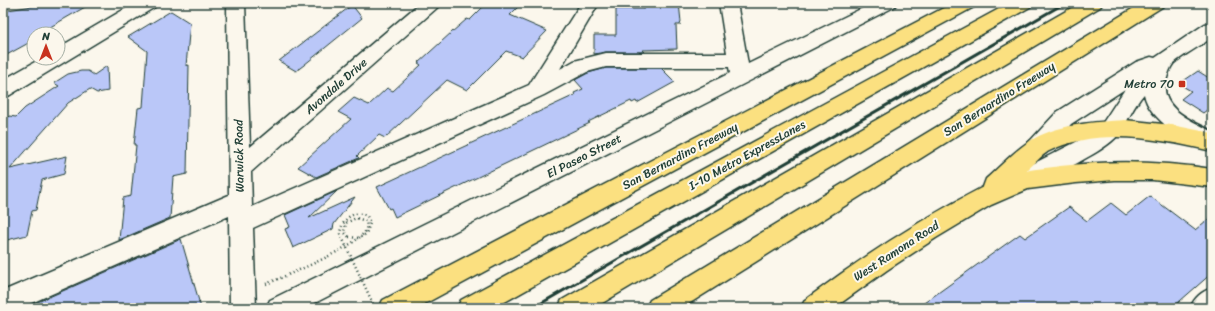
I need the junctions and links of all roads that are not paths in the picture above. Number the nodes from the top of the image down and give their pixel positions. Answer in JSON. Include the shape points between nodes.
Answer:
{"nodes":[{"id":1,"x":150,"y":3,"type":"edge"},
{"id":2,"x":236,"y":3,"type":"edge"},
{"id":3,"x":432,"y":3,"type":"edge"},
{"id":4,"x":590,"y":3,"type":"edge"},
{"id":5,"x":728,"y":3,"type":"edge"},
{"id":6,"x":888,"y":3,"type":"edge"},
{"id":7,"x":968,"y":3,"type":"edge"},
{"id":8,"x":1024,"y":3,"type":"edge"},
{"id":9,"x":1094,"y":3,"type":"edge"},
{"id":10,"x":1156,"y":3,"type":"edge"},
{"id":11,"x":1212,"y":29,"type":"edge"},
{"id":12,"x":66,"y":53,"type":"edge"},
{"id":13,"x":1164,"y":61,"type":"junction"},
{"id":14,"x":44,"y":66,"type":"edge"},
{"id":15,"x":739,"y":69,"type":"junction"},
{"id":16,"x":3,"y":90,"type":"edge"},
{"id":17,"x":537,"y":90,"type":"junction"},
{"id":18,"x":1110,"y":130,"type":"junction"},
{"id":19,"x":1212,"y":141,"type":"edge"},
{"id":20,"x":1038,"y":147,"type":"junction"},
{"id":21,"x":240,"y":170,"type":"junction"},
{"id":22,"x":1212,"y":178,"type":"edge"},
{"id":23,"x":1023,"y":180,"type":"junction"},
{"id":24,"x":981,"y":199,"type":"junction"},
{"id":25,"x":241,"y":212,"type":"junction"},
{"id":26,"x":1212,"y":300,"type":"edge"},
{"id":27,"x":3,"y":303,"type":"edge"},
{"id":28,"x":243,"y":308,"type":"edge"},
{"id":29,"x":279,"y":308,"type":"edge"},
{"id":30,"x":392,"y":308,"type":"edge"},
{"id":31,"x":470,"y":308,"type":"edge"},
{"id":32,"x":572,"y":308,"type":"edge"},
{"id":33,"x":659,"y":308,"type":"edge"},
{"id":34,"x":814,"y":308,"type":"edge"},
{"id":35,"x":1203,"y":308,"type":"edge"}],
"edges":[{"from":1,"to":12,"type":"street"},
{"from":2,"to":21,"type":"street","name":"Warwick Road"},
{"from":3,"to":21,"type":"street","name":"Avondale Drive"},
{"from":4,"to":17,"type":"street"},
{"from":5,"to":15,"type":"street"},
{"from":6,"to":15,"type":"street","name":"El Paseo Street"},
{"from":7,"to":30,"type":"main road","name":"San Bernardino Freeway"},
{"from":8,"to":31,"type":"main road","name":"I-10 Metro ExpressLanes"},
{"from":9,"to":32,"type":"main road"},
{"from":10,"to":33,"type":"main road","name":"San Bernardino Freeway"},
{"from":11,"to":13,"type":"street"},
{"from":13,"to":18,"type":"street","via":[[1131,95]]},
{"from":13,"to":19,"type":"street","via":[[1154,89],[1158,104],[1176,122]]},
{"from":13,"to":20,"type":"street","via":[[1143,67],[1064,118]]},
{"from":14,"to":16,"type":"street"},
{"from":15,"to":17,"type":"street","via":[[606,60],[581,66]]},
{"from":15,"to":29,"type":"street","name":"El Paseo Street"},
{"from":17,"to":25,"type":"street"},
{"from":18,"to":19,"type":"main road","via":[[1149,130]]},
{"from":18,"to":20,"type":"main road","via":[[1080,132]]},
{"from":18,"to":23,"type":"street","via":[[1096,142]]},
{"from":20,"to":24,"type":"main road"},
{"from":21,"to":25,"type":"street","name":"Warwick Road"},
{"from":22,"to":23,"type":"main road","via":[[1127,170],[1082,172]]},
{"from":23,"to":24,"type":"main road"},
{"from":24,"to":34,"type":"main road","name":"West Ramona Road","via":[[908,242]]},
{"from":25,"to":27,"type":"street"},
{"from":25,"to":28,"type":"street","name":"Warwick Road"},
{"from":26,"to":35,"type":"street"}]}
